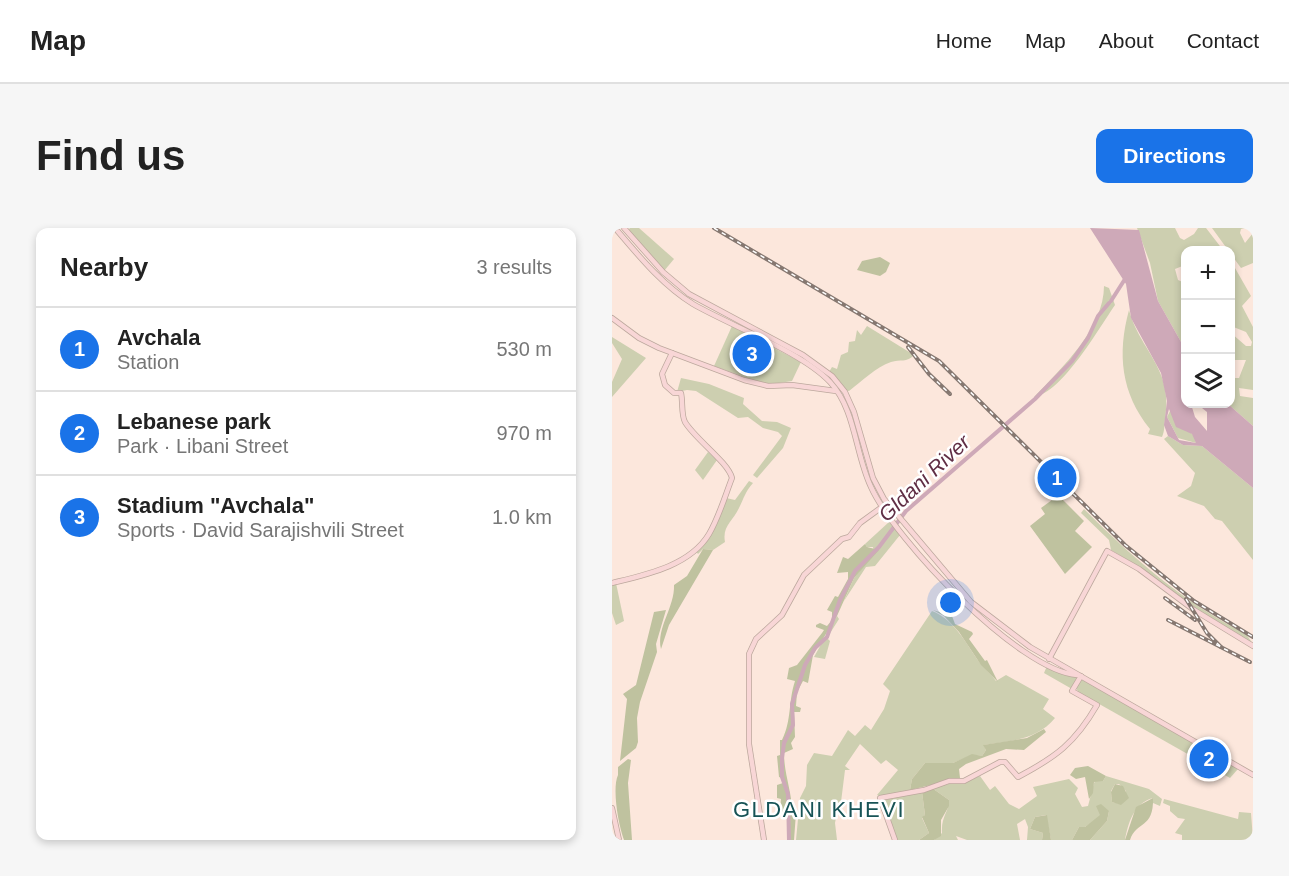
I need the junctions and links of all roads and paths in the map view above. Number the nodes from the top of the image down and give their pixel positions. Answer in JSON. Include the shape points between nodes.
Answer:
{"nodes":[{"id":1,"x":615,"y":228,"type":"edge"},
{"id":2,"x":624,"y":228,"type":"edge"},
{"id":3,"x":612,"y":318,"type":"edge"},
{"id":4,"x":765,"y":334,"type":"junction"},
{"id":5,"x":759,"y":339,"type":"junction"},
{"id":6,"x":764,"y":342,"type":"junction"},
{"id":7,"x":672,"y":352,"type":"junction"},
{"id":8,"x":837,"y":389,"type":"junction"},
{"id":9,"x":887,"y":504,"type":"junction"},
{"id":10,"x":881,"y":507,"type":"junction"},
{"id":11,"x":612,"y":584,"type":"edge"},
{"id":12,"x":1253,"y":645,"type":"edge"},
{"id":13,"x":1049,"y":658,"type":"junction"},
{"id":14,"x":1041,"y":661,"type":"junction"},
{"id":15,"x":1062,"y":665,"type":"junction"},
{"id":16,"x":1058,"y":671,"type":"junction"},
{"id":17,"x":1079,"y":676,"type":"junction"},
{"id":18,"x":1253,"y":775,"type":"edge"},
{"id":19,"x":612,"y":808,"type":"edge"},
{"id":20,"x":619,"y":840,"type":"edge"},
{"id":21,"x":764,"y":840,"type":"edge"},
{"id":22,"x":894,"y":840,"type":"edge"}],
"edges":[{"from":1,"to":5,"type":"street","via":[[674,290]]},
{"from":2,"to":4,"type":"street","via":[[663,272],[689,294]]},
{"from":3,"to":7,"type":"street","via":[[639,338]]},
{"from":4,"to":5,"type":"street"},
{"from":4,"to":6,"type":"street"},
{"from":4,"to":8,"type":"street","via":[[819,365]]},
{"from":5,"to":6,"type":"street"},
{"from":6,"to":8,"type":"street","via":[[803,362]]},
{"from":7,"to":8,"type":"street","via":[[757,384]]},
{"from":7,"to":11,"type":"street","via":[[662,374],[665,386],[681,393],[685,422],[732,478],[709,534],[697,548],[665,568]]},
{"from":8,"to":9,"type":"street","via":[[845,392],[854,412],[873,478]]},
{"from":8,"to":10,"type":"street"},
{"from":9,"to":10,"type":"street"},
{"from":9,"to":13,"type":"street","via":[[971,602],[1017,639]]},
{"from":10,"to":14,"type":"street","via":[[967,606]]},
{"from":10,"to":21,"type":"street","via":[[804,574],[782,615],[756,639],[749,654],[749,744]]},
{"from":12,"to":13,"type":"street","via":[[1107,551]]},
{"from":13,"to":14,"type":"street"},
{"from":13,"to":15,"type":"street"},
{"from":14,"to":16,"type":"street"},
{"from":15,"to":16,"type":"street"},
{"from":15,"to":17,"type":"street"},
{"from":16,"to":17,"type":"street"},
{"from":17,"to":18,"type":"street"},
{"from":17,"to":22,"type":"street","via":[[1072,691],[1097,705],[1059,754],[1018,777],[1005,762],[1000,762],[964,781],[880,798]]},
{"from":19,"to":20,"type":"street"}]}
